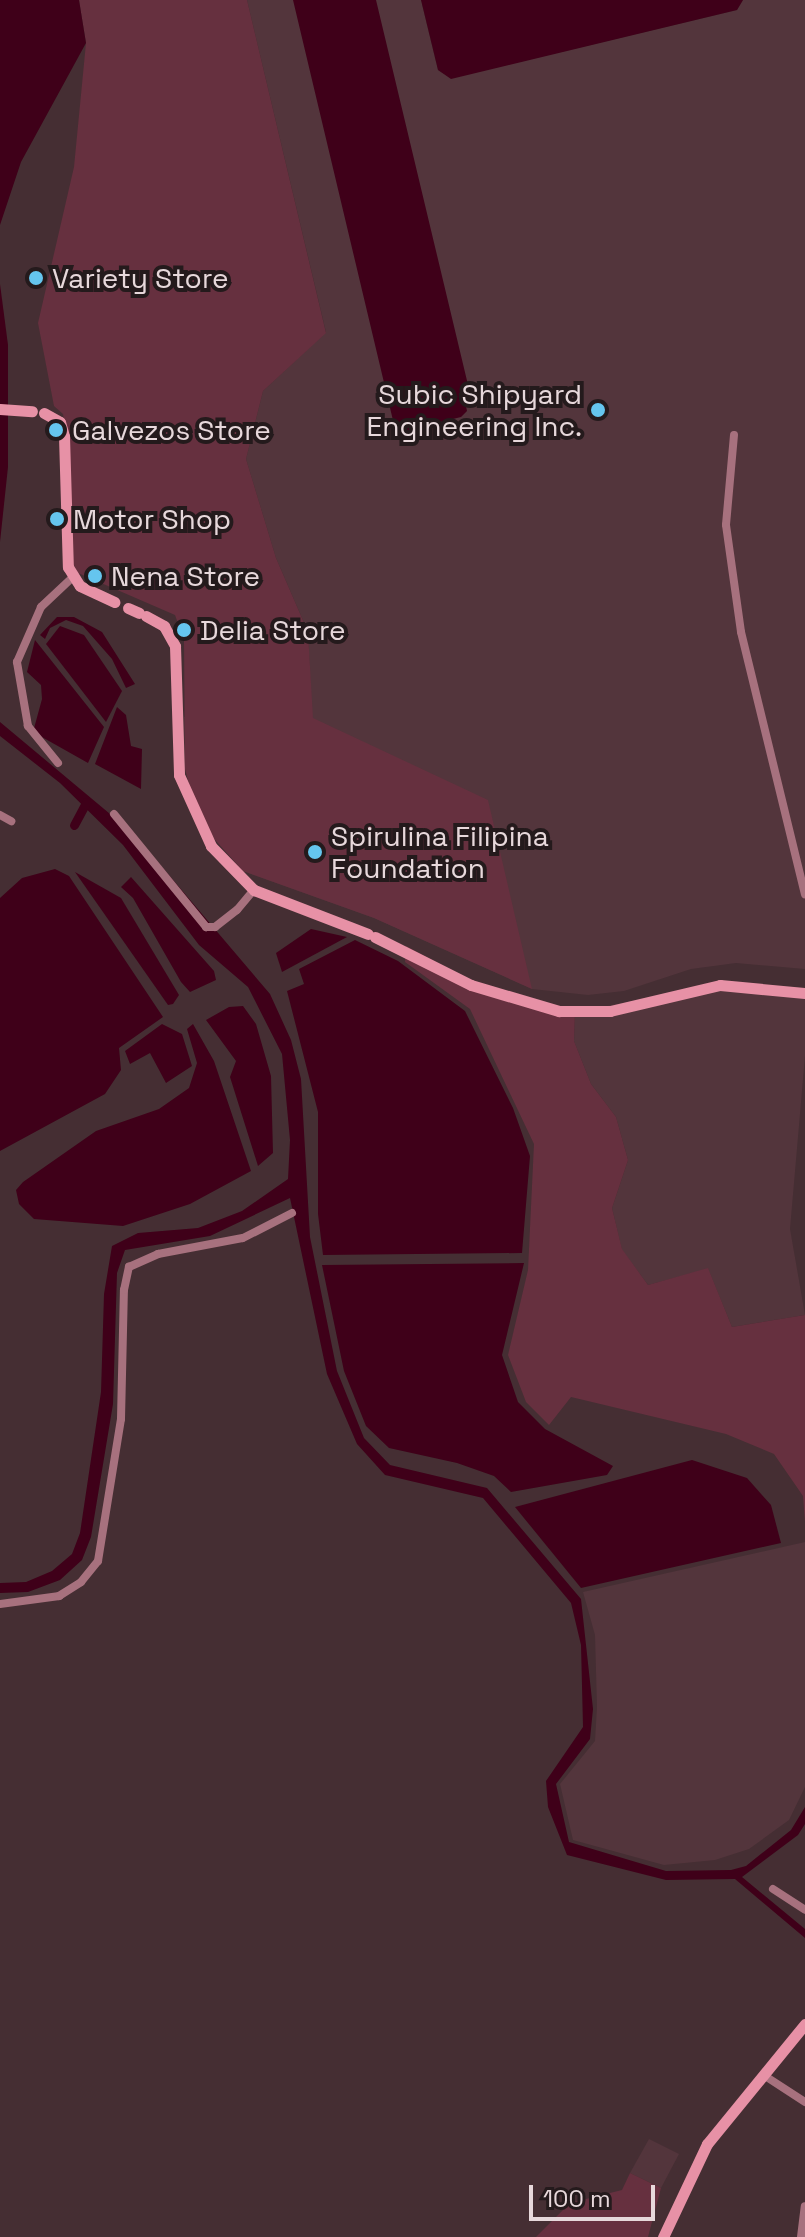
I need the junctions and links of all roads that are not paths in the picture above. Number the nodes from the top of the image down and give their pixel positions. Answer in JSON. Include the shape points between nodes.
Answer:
{"nodes":[{"id":1,"x":0,"y":409,"type":"edge"},
{"id":2,"x":734,"y":435,"type":"dead end"},
{"id":3,"x":73,"y":577,"type":"junction"},
{"id":4,"x":58,"y":763,"type":"dead end"},
{"id":5,"x":114,"y":814,"type":"dead end"},
{"id":6,"x":0,"y":815,"type":"edge"},
{"id":7,"x":11,"y":821,"type":"dead end"},
{"id":8,"x":254,"y":890,"type":"junction"},
{"id":9,"x":805,"y":894,"type":"edge"},
{"id":10,"x":805,"y":993,"type":"edge"},
{"id":11,"x":292,"y":1213,"type":"dead end"},
{"id":12,"x":0,"y":1604,"type":"edge"},
{"id":13,"x":773,"y":1889,"type":"dead end"},
{"id":14,"x":805,"y":1910,"type":"edge"},
{"id":15,"x":805,"y":2024,"type":"edge"},
{"id":16,"x":765,"y":2076,"type":"junction"},
{"id":17,"x":805,"y":2102,"type":"edge"},
{"id":18,"x":805,"y":2206,"type":"edge"},
{"id":19,"x":663,"y":2237,"type":"edge"},
{"id":20,"x":801,"y":2237,"type":"edge"}],
"edges":[{"from":1,"to":3,"type":"street","via":[[38,412],[64,430],[65,558]]},
{"from":2,"to":9,"type":"street","via":[[726,525],[741,632]]},
{"from":3,"to":4,"type":"street","via":[[41,607],[17,662],[28,726]]},
{"from":3,"to":8,"type":"street","via":[[164,626],[175,646],[176,752],[187,800],[219,858]]},
{"from":5,"to":8,"type":"street","via":[[206,927],[215,927]]},
{"from":6,"to":7,"type":"street"},
{"from":8,"to":10,"type":"street","via":[[372,935],[471,985],[559,1011],[610,1011],[720,985]]},
{"from":11,"to":12,"type":"street","via":[[243,1238],[158,1254],[129,1267],[121,1419],[98,1561],[81,1582],[59,1596]]},
{"from":13,"to":14,"type":"street"},
{"from":15,"to":16,"type":"street"},
{"from":16,"to":17,"type":"street"},
{"from":16,"to":19,"type":"street","via":[[707,2144]]},
{"from":18,"to":20,"type":"street"}]}
